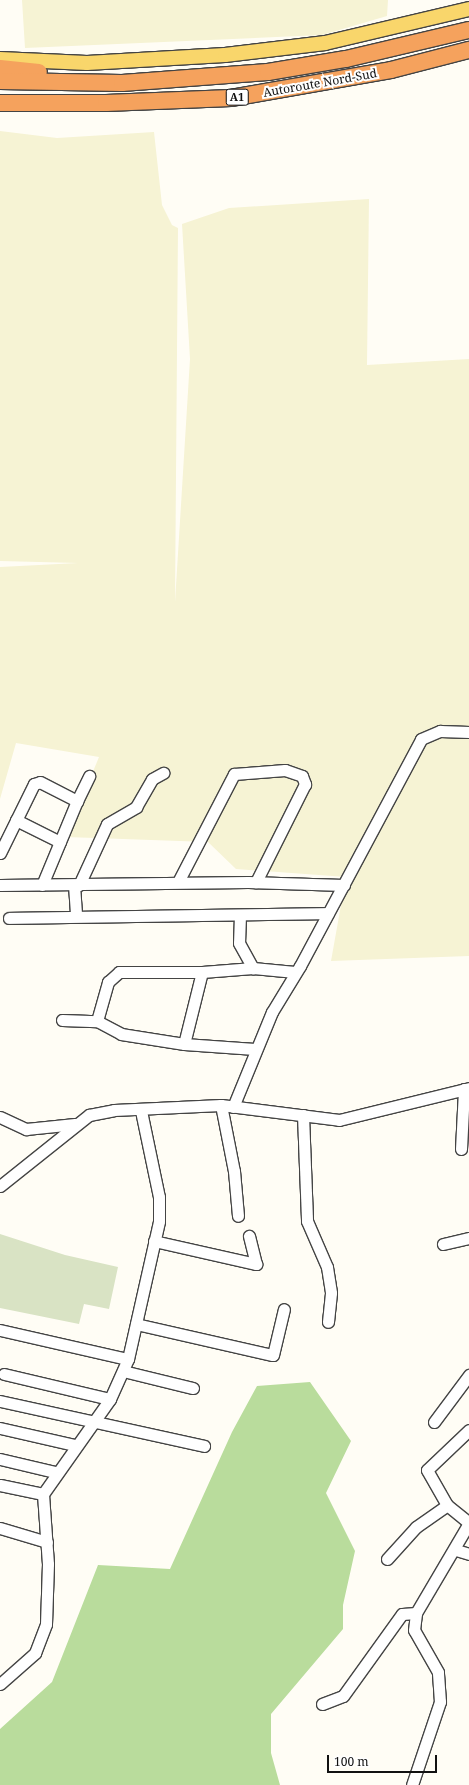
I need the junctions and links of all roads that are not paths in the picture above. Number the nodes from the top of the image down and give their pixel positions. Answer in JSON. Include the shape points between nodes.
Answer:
{"nodes":[{"id":1,"x":469,"y":9,"type":"edge"},
{"id":2,"x":469,"y":30,"type":"edge"},
{"id":3,"x":469,"y":50,"type":"edge"},
{"id":4,"x":0,"y":59,"type":"edge"},
{"id":5,"x":0,"y":68,"type":"edge"},
{"id":6,"x":0,"y":81,"type":"edge"},
{"id":7,"x":122,"y":83,"type":"junction"},
{"id":8,"x":0,"y":103,"type":"edge"},
{"id":9,"x":469,"y":732,"type":"edge"},
{"id":10,"x":163,"y":773,"type":"dead end"},
{"id":11,"x":88,"y":776,"type":"dead end"},
{"id":12,"x":77,"y":801,"type":"junction"},
{"id":13,"x":16,"y":820,"type":"junction"},
{"id":14,"x":60,"y":842,"type":"junction"},
{"id":15,"x":0,"y":853,"type":"edge"},
{"id":16,"x":178,"y":882,"type":"junction"},
{"id":17,"x":256,"y":882,"type":"junction"},
{"id":18,"x":0,"y":885,"type":"edge"},
{"id":19,"x":42,"y":885,"type":"junction"},
{"id":20,"x":76,"y":885,"type":"junction"},
{"id":21,"x":344,"y":885,"type":"junction"},
{"id":22,"x":328,"y":913,"type":"junction"},
{"id":23,"x":240,"y":915,"type":"junction"},
{"id":24,"x":76,"y":916,"type":"junction"},
{"id":25,"x":9,"y":918,"type":"dead end"},
{"id":26,"x":253,"y":968,"type":"junction"},
{"id":27,"x":202,"y":972,"type":"junction"},
{"id":28,"x":295,"y":972,"type":"junction"},
{"id":29,"x":62,"y":1020,"type":"dead end"},
{"id":30,"x":97,"y":1021,"type":"junction"},
{"id":31,"x":184,"y":1044,"type":"junction"},
{"id":32,"x":255,"y":1049,"type":"junction"},
{"id":33,"x":467,"y":1091,"type":"edge"},
{"id":34,"x":221,"y":1105,"type":"junction"},
{"id":35,"x":234,"y":1107,"type":"junction"},
{"id":36,"x":141,"y":1111,"type":"junction"},
{"id":37,"x":303,"y":1114,"type":"junction"},
{"id":38,"x":0,"y":1117,"type":"edge"},
{"id":39,"x":75,"y":1124,"type":"junction"},
{"id":40,"x":461,"y":1149,"type":"dead end"},
{"id":41,"x":0,"y":1186,"type":"edge"},
{"id":42,"x":238,"y":1216,"type":"dead end"},
{"id":43,"x":249,"y":1236,"type":"dead end"},
{"id":44,"x":469,"y":1238,"type":"edge"},
{"id":45,"x":154,"y":1241,"type":"junction"},
{"id":46,"x":443,"y":1244,"type":"dead end"},
{"id":47,"x":284,"y":1309,"type":"dead end"},
{"id":48,"x":328,"y":1322,"type":"dead end"},
{"id":49,"x":136,"y":1324,"type":"junction"},
{"id":50,"x":0,"y":1330,"type":"edge"},
{"id":51,"x":128,"y":1359,"type":"junction"},
{"id":52,"x":123,"y":1371,"type":"junction"},
{"id":53,"x":4,"y":1374,"type":"dead end"},
{"id":54,"x":469,"y":1375,"type":"edge"},
{"id":55,"x":193,"y":1388,"type":"dead end"},
{"id":56,"x":110,"y":1400,"type":"junction"},
{"id":57,"x":0,"y":1401,"type":"edge"},
{"id":58,"x":92,"y":1422,"type":"junction"},
{"id":59,"x":434,"y":1422,"type":"dead end"},
{"id":60,"x":0,"y":1428,"type":"edge"},
{"id":61,"x":469,"y":1430,"type":"edge"},
{"id":62,"x":75,"y":1445,"type":"junction"},
{"id":63,"x":204,"y":1446,"type":"dead end"},
{"id":64,"x":0,"y":1459,"type":"edge"},
{"id":65,"x":55,"y":1472,"type":"junction"},
{"id":66,"x":0,"y":1485,"type":"edge"},
{"id":67,"x":43,"y":1494,"type":"junction"},
{"id":68,"x":447,"y":1505,"type":"junction"},
{"id":69,"x":469,"y":1523,"type":"edge"},
{"id":70,"x":0,"y":1528,"type":"edge"},
{"id":71,"x":47,"y":1542,"type":"junction"},
{"id":72,"x":456,"y":1550,"type":"junction"},
{"id":73,"x":469,"y":1554,"type":"edge"},
{"id":74,"x":387,"y":1559,"type":"dead end"},
{"id":75,"x":416,"y":1613,"type":"junction"},
{"id":76,"x":0,"y":1684,"type":"edge"},
{"id":77,"x":322,"y":1704,"type":"dead end"},
{"id":78,"x":412,"y":1785,"type":"edge"}],
"edges":[{"from":1,"to":4,"type":"main road","via":[[325,43],[225,55],[87,63]]},
{"from":2,"to":7,"type":"highway","name":"Autoroute Nord-Sud","number":"A1","via":[[346,59],[268,72]]},
{"from":3,"to":8,"type":"highway","name":"Autoroute Nord-Sud","number":"A1","via":[[391,70],[231,98],[106,104]]},
{"from":5,"to":7,"type":"highway"},
{"from":6,"to":7,"type":"highway","name":"Autoroute Nord-Sud","number":"A1"},
{"from":9,"to":21,"type":"street","via":[[440,731],[421,739]]},
{"from":10,"to":20,"type":"street","via":[[152,779],[136,806],[107,824]]},
{"from":11,"to":12,"type":"street"},
{"from":12,"to":13,"type":"street","via":[[36,782]]},
{"from":12,"to":14,"type":"street"},
{"from":13,"to":14,"type":"street"},
{"from":13,"to":15,"type":"street"},
{"from":14,"to":19,"type":"street"},
{"from":16,"to":17,"type":"street"},
{"from":16,"to":17,"type":"street","via":[[234,774],[285,770],[302,776],[305,784]]},
{"from":16,"to":20,"type":"street"},
{"from":17,"to":21,"type":"street"},
{"from":18,"to":19,"type":"street"},
{"from":19,"to":20,"type":"street"},
{"from":20,"to":24,"type":"street"},
{"from":21,"to":22,"type":"street"},
{"from":22,"to":23,"type":"street"},
{"from":22,"to":28,"type":"street"},
{"from":23,"to":24,"type":"street"},
{"from":23,"to":26,"type":"street","via":[[239,943]]},
{"from":24,"to":25,"type":"street"},
{"from":26,"to":27,"type":"street"},
{"from":26,"to":28,"type":"street"},
{"from":27,"to":30,"type":"street","via":[[119,972],[108,982]]},
{"from":27,"to":31,"type":"street"},
{"from":28,"to":32,"type":"street"},
{"from":29,"to":30,"type":"street"},
{"from":30,"to":31,"type":"street","via":[[121,1034]]},
{"from":31,"to":32,"type":"street"},
{"from":32,"to":35,"type":"street"},
{"from":33,"to":37,"type":"street","via":[[352,1118]]},
{"from":33,"to":40,"type":"street"},
{"from":34,"to":35,"type":"street"},
{"from":34,"to":36,"type":"street"},
{"from":34,"to":42,"type":"street","via":[[234,1171]]},
{"from":35,"to":37,"type":"street"},
{"from":36,"to":39,"type":"street","via":[[114,1110],[89,1115]]},
{"from":36,"to":45,"type":"street","via":[[159,1197]]},
{"from":37,"to":48,"type":"street","via":[[307,1221],[327,1267],[331,1293]]},
{"from":38,"to":39,"type":"street","via":[[26,1129]]},
{"from":39,"to":41,"type":"street"},
{"from":43,"to":45,"type":"street","via":[[256,1264]]},
{"from":44,"to":46,"type":"street"},
{"from":45,"to":49,"type":"street"},
{"from":47,"to":49,"type":"street","via":[[273,1355]]},
{"from":49,"to":51,"type":"street"},
{"from":50,"to":51,"type":"street"},
{"from":51,"to":52,"type":"street"},
{"from":52,"to":55,"type":"street"},
{"from":52,"to":56,"type":"street"},
{"from":53,"to":56,"type":"street"},
{"from":54,"to":59,"type":"street"},
{"from":56,"to":58,"type":"street"},
{"from":57,"to":58,"type":"street"},
{"from":58,"to":62,"type":"street"},
{"from":58,"to":63,"type":"street"},
{"from":60,"to":62,"type":"street"},
{"from":61,"to":68,"type":"street","via":[[428,1468],[429,1476]]},
{"from":62,"to":65,"type":"street"},
{"from":64,"to":65,"type":"street"},
{"from":65,"to":67,"type":"street"},
{"from":66,"to":67,"type":"street"},
{"from":67,"to":71,"type":"street"},
{"from":68,"to":69,"type":"street"},
{"from":68,"to":74,"type":"street","via":[[416,1527]]},
{"from":69,"to":72,"type":"street"},
{"from":70,"to":71,"type":"street"},
{"from":71,"to":76,"type":"street","via":[[46,1624],[35,1653]]},
{"from":72,"to":73,"type":"street"},
{"from":72,"to":75,"type":"street"},
{"from":75,"to":77,"type":"street","via":[[402,1614],[343,1696]]},
{"from":75,"to":78,"type":"street","via":[[414,1630],[438,1672],[440,1702]]}]}
